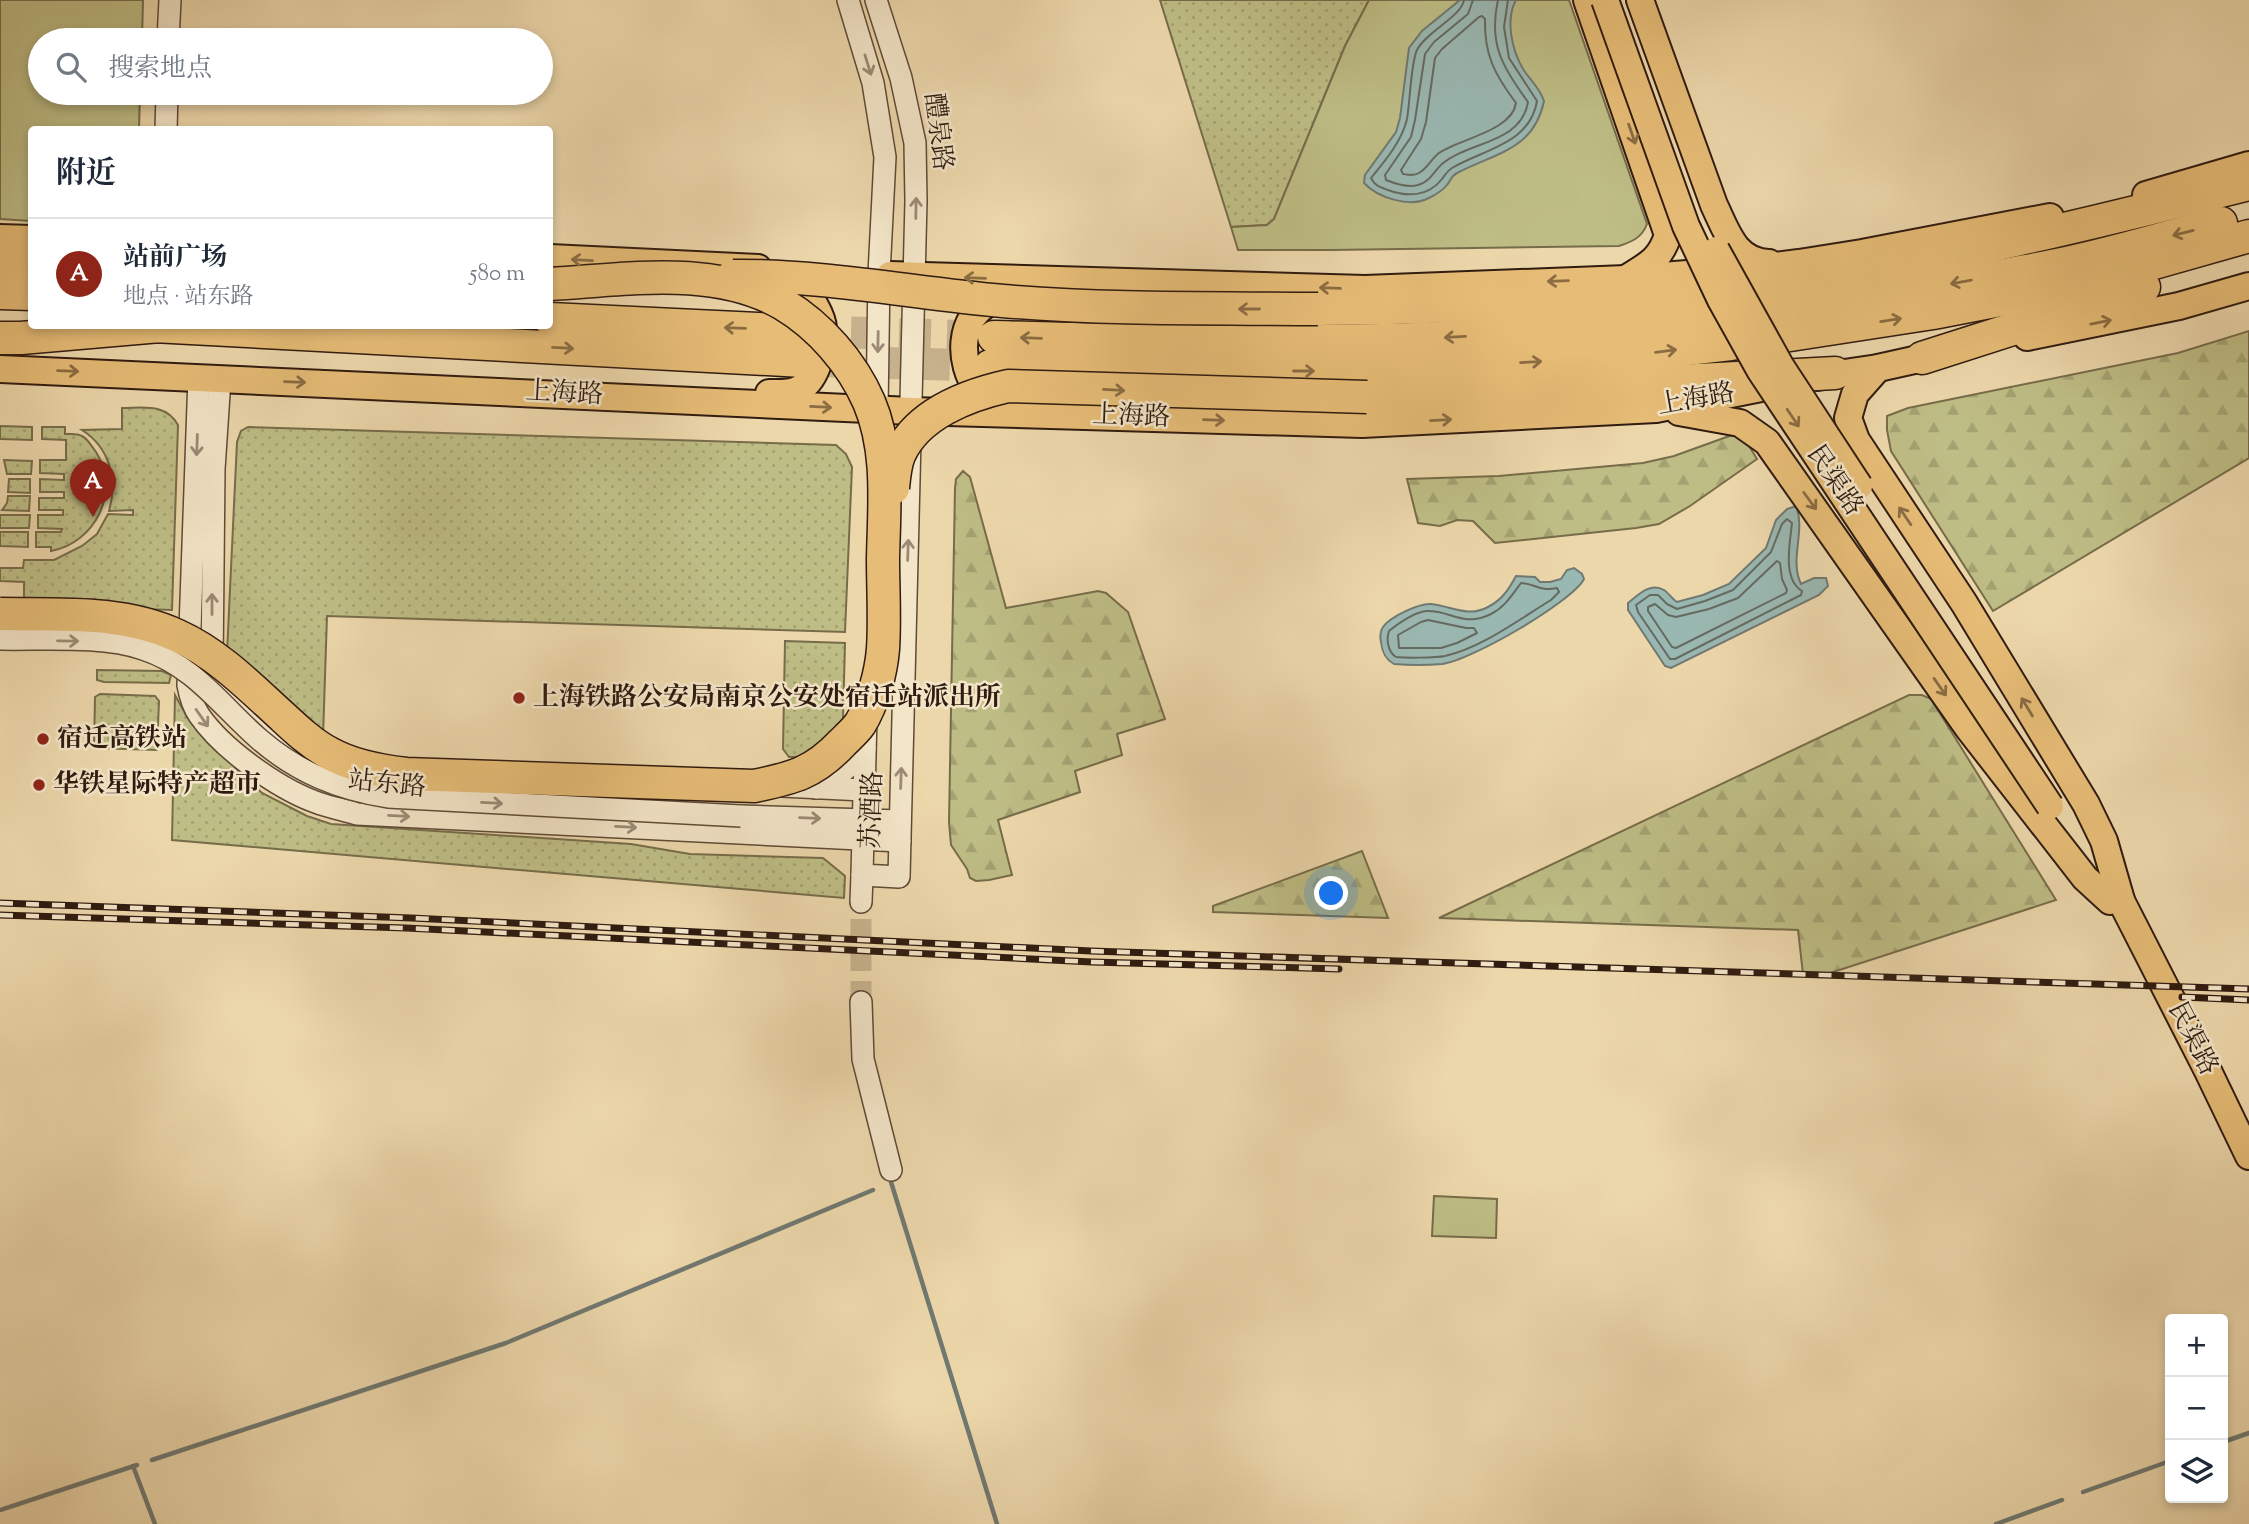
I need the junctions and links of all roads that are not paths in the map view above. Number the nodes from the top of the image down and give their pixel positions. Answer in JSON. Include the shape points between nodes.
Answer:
{"nodes":[{"id":1,"x":170,"y":0,"type":"edge"},
{"id":2,"x":848,"y":0,"type":"edge"},
{"id":3,"x":876,"y":0,"type":"edge"},
{"id":4,"x":1587,"y":0,"type":"edge"},
{"id":5,"x":1605,"y":0,"type":"edge"},
{"id":6,"x":1623,"y":0,"type":"edge"},
{"id":7,"x":1640,"y":0,"type":"edge"},
{"id":8,"x":169,"y":28,"type":"edge"},
{"id":9,"x":167,"y":105,"type":"edge"},
{"id":10,"x":166,"y":126,"type":"edge"},
{"id":11,"x":2249,"y":165,"type":"edge"},
{"id":12,"x":2249,"y":184,"type":"edge"},
{"id":13,"x":2249,"y":216,"type":"edge"},
{"id":14,"x":2249,"y":236,"type":"edge"},
{"id":15,"x":0,"y":238,"type":"edge"},
{"id":16,"x":28,"y":239,"type":"edge"},
{"id":17,"x":0,"y":253,"type":"edge"},
{"id":18,"x":28,"y":253,"type":"edge"},
{"id":19,"x":2249,"y":255,"type":"edge"},
{"id":20,"x":553,"y":258,"type":"edge"},
{"id":21,"x":615,"y":261,"type":"junction"},
{"id":22,"x":1799,"y":263,"type":"junction"},
{"id":23,"x":0,"y":265,"type":"edge"},
{"id":24,"x":28,"y":267,"type":"edge"},
{"id":25,"x":879,"y":274,"type":"junction"},
{"id":26,"x":915,"y":276,"type":"junction"},
{"id":27,"x":673,"y":277,"type":"junction"},
{"id":28,"x":1626,"y":279,"type":"junction"},
{"id":29,"x":1116,"y":282,"type":"junction"},
{"id":30,"x":553,"y":284,"type":"edge"},
{"id":31,"x":2249,"y":286,"type":"edge"},
{"id":32,"x":0,"y":293,"type":"edge"},
{"id":33,"x":28,"y":294,"type":"edge"},
{"id":34,"x":0,"y":319,"type":"edge"},
{"id":35,"x":553,"y":319,"type":"edge"},
{"id":36,"x":28,"y":320,"type":"edge"},
{"id":37,"x":125,"y":329,"type":"edge"},
{"id":38,"x":256,"y":329,"type":"edge"},
{"id":39,"x":0,"y":338,"type":"edge"},
{"id":40,"x":1922,"y":358,"type":"junction"},
{"id":41,"x":1878,"y":368,"type":"junction"},
{"id":42,"x":0,"y":369,"type":"edge"},
{"id":43,"x":1835,"y":373,"type":"junction"},
{"id":44,"x":210,"y":378,"type":"junction"},
{"id":45,"x":606,"y":396,"type":"junction"},
{"id":46,"x":1656,"y":409,"type":"junction"},
{"id":47,"x":877,"y":410,"type":"junction"},
{"id":48,"x":911,"y":411,"type":"junction"},
{"id":49,"x":1121,"y":417,"type":"junction"},
{"id":50,"x":883,"y":601,"type":"junction"},
{"id":51,"x":11,"y":614,"type":"edge"},
{"id":52,"x":0,"y":639,"type":"edge"},
{"id":53,"x":142,"y":648,"type":"junction"},
{"id":54,"x":865,"y":749,"type":"junction"},
{"id":55,"x":816,"y":788,"type":"junction"},
{"id":56,"x":863,"y":790,"type":"junction"},
{"id":57,"x":2057,"y":802,"type":"junction"},
{"id":58,"x":862,"y":829,"type":"junction"},
{"id":59,"x":900,"y":831,"type":"junction"},
{"id":60,"x":862,"y":875,"type":"junction"},
{"id":61,"x":2116,"y":900,"type":"junction"},
{"id":62,"x":861,"y":902,"type":"tunnel mouth"},
{"id":63,"x":861,"y":1002,"type":"tunnel mouth"},
{"id":64,"x":2249,"y":1156,"type":"edge"},
{"id":65,"x":891,"y":1170,"type":"dead end"}],
"edges":[{"from":1,"to":8,"type":"street"},
{"from":2,"to":25,"type":"street","name":"醴泉路","one_way":true,"via":[[873,83],[886,157]]},
{"from":26,"to":3,"type":"street","name":"醴泉路","one_way":true,"via":[[915,143],[901,78]]},
{"from":4,"to":28,"type":"main road","one_way":true,"via":[[1668,235],[1654,261]]},
{"from":5,"to":57,"type":"main road","name":"民渠路","one_way":true,"bridge":true,"via":[[1686,226],[1760,370]]},
{"from":6,"to":57,"type":"main road","name":"民渠路","bridge":true,"via":[[1722,262],[1781,367]]},
{"from":7,"to":22,"type":"main road","via":[[1727,233],[1750,261]]},
{"from":9,"to":10,"type":"street"},
{"from":11,"to":22,"type":"main road","via":[[2102,207]]},
{"from":12,"to":27,"type":"highway","one_way":true,"bridge":true,"via":[[2056,232],[1815,278],[1559,303],[1419,309],[1127,308],[1007,301],[772,276]]},
{"from":13,"to":14,"type":"highway","name":"上海路","one_way":true,"via":[[2056,265],[1918,290],[1704,319],[1417,339],[1183,341],[992,351],[1350,372],[1598,359],[1933,313],[2042,292]]},
{"from":15,"to":16,"type":"main road"},
{"from":17,"to":18,"type":"highway"},
{"from":19,"to":40,"type":"highway"},
{"from":21,"to":20,"type":"main road","one_way":true},
{"from":21,"to":25,"type":"main road"},
{"from":21,"to":45,"type":"main road","via":[[789,284],[802,290],[817,311],[823,326],[822,348],[807,384],[789,393]]},
{"from":22,"to":28,"type":"main road"},
{"from":23,"to":24,"type":"highway"},
{"from":25,"to":26,"type":"main road"},
{"from":25,"to":47,"type":"street","name":"苏酒路","one_way":true},
{"from":29,"to":26,"type":"main road","one_way":true},
{"from":26,"to":48,"type":"street","name":"苏酒路"},
{"from":27,"to":30,"type":"highway","bridge":true},
{"from":27,"to":50,"type":"highway","bridge":true,"via":[[727,283],[767,296],[813,326],[847,363],[869,403],[884,459]]},
{"from":28,"to":29,"type":"main road","one_way":true,"via":[[1365,289]]},
{"from":29,"to":49,"type":"main road","via":[[1001,295],[972,318],[965,361],[976,389],[993,404]]},
{"from":40,"to":31,"type":"main road","name":"上海路","one_way":true,"via":[[2179,306]]},
{"from":32,"to":33,"type":"highway"},
{"from":34,"to":36,"type":"highway"},
{"from":38,"to":35,"type":"highway","name":"上海路","one_way":true,"via":[[803,346]]},
{"from":37,"to":39,"type":"highway"},
{"from":40,"to":41,"type":"main road","name":"上海路"},
{"from":41,"to":43,"type":"main road","name":"上海路"},
{"from":61,"to":41,"type":"main road","one_way":true,"via":[[2104,841],[2086,804],[1964,603],[1856,440],[1849,418],[1855,394]]},
{"from":42,"to":44,"type":"main road","name":"上海路","one_way":true},
{"from":43,"to":46,"type":"main road","name":"上海路"},
{"from":50,"to":43,"type":"highway","one_way":true,"bridge":true,"via":[[895,472],[904,445],[954,403],[992,390],[1019,386],[1367,397]]},
{"from":44,"to":45,"type":"main road","name":"上海路","one_way":true},
{"from":55,"to":44,"type":"street","name":"站东路","one_way":true,"via":[[351,767],[306,757],[278,739],[218,681],[212,667]]},
{"from":44,"to":58,"type":"street","name":"站东路","one_way":true,"via":[[188,685],[198,713],[212,731],[282,787],[319,804],[358,814]]},
{"from":45,"to":47,"type":"main road","name":"上海路","one_way":true},
{"from":49,"to":46,"type":"main road","name":"上海路","one_way":true,"via":[[1362,424]]},
{"from":46,"to":61,"type":"main road","one_way":true,"via":[[1740,423],[1767,442],[1969,729],[2085,878]]},
{"from":47,"to":48,"type":"main road","name":"上海路"},
{"from":47,"to":54,"type":"street","name":"苏酒路"},
{"from":48,"to":49,"type":"main road","name":"上海路"},
{"from":59,"to":48,"type":"street","name":"苏酒路","one_way":true},
{"from":50,"to":51,"type":"highway","bridge":true,"via":[[883,650],[873,697],[860,725],[826,761],[795,777],[754,786],[373,770],[330,754],[207,652],[178,636],[129,620]]},
{"from":51,"to":53,"type":"highway","bridge":true,"via":[[88,623]]},
{"from":52,"to":53,"type":"street","one_way":true,"bridge":true,"via":[[105,642]]},
{"from":53,"to":58,"type":"street","one_way":true,"bridge":true,"via":[[191,673],[258,738],[298,768],[359,793],[741,816]]},
{"from":54,"to":55,"type":"street","via":[[833,781]]},
{"from":54,"to":56,"type":"street","name":"苏酒路"},
{"from":55,"to":56,"type":"street","name":"站东路"},
{"from":56,"to":58,"type":"street","name":"苏酒路"},
{"from":57,"to":61,"type":"main road","name":"民渠路"},
{"from":58,"to":59,"type":"street","name":"站东路"},
{"from":58,"to":60,"type":"street","name":"苏酒路"},
{"from":59,"to":60,"type":"street","name":"苏酒路","via":[[899,877]]},
{"from":60,"to":62,"type":"street"},
{"from":61,"to":64,"type":"main road","name":"民渠路"},
{"from":63,"to":65,"type":"street","via":[[863,1059]]}]}
